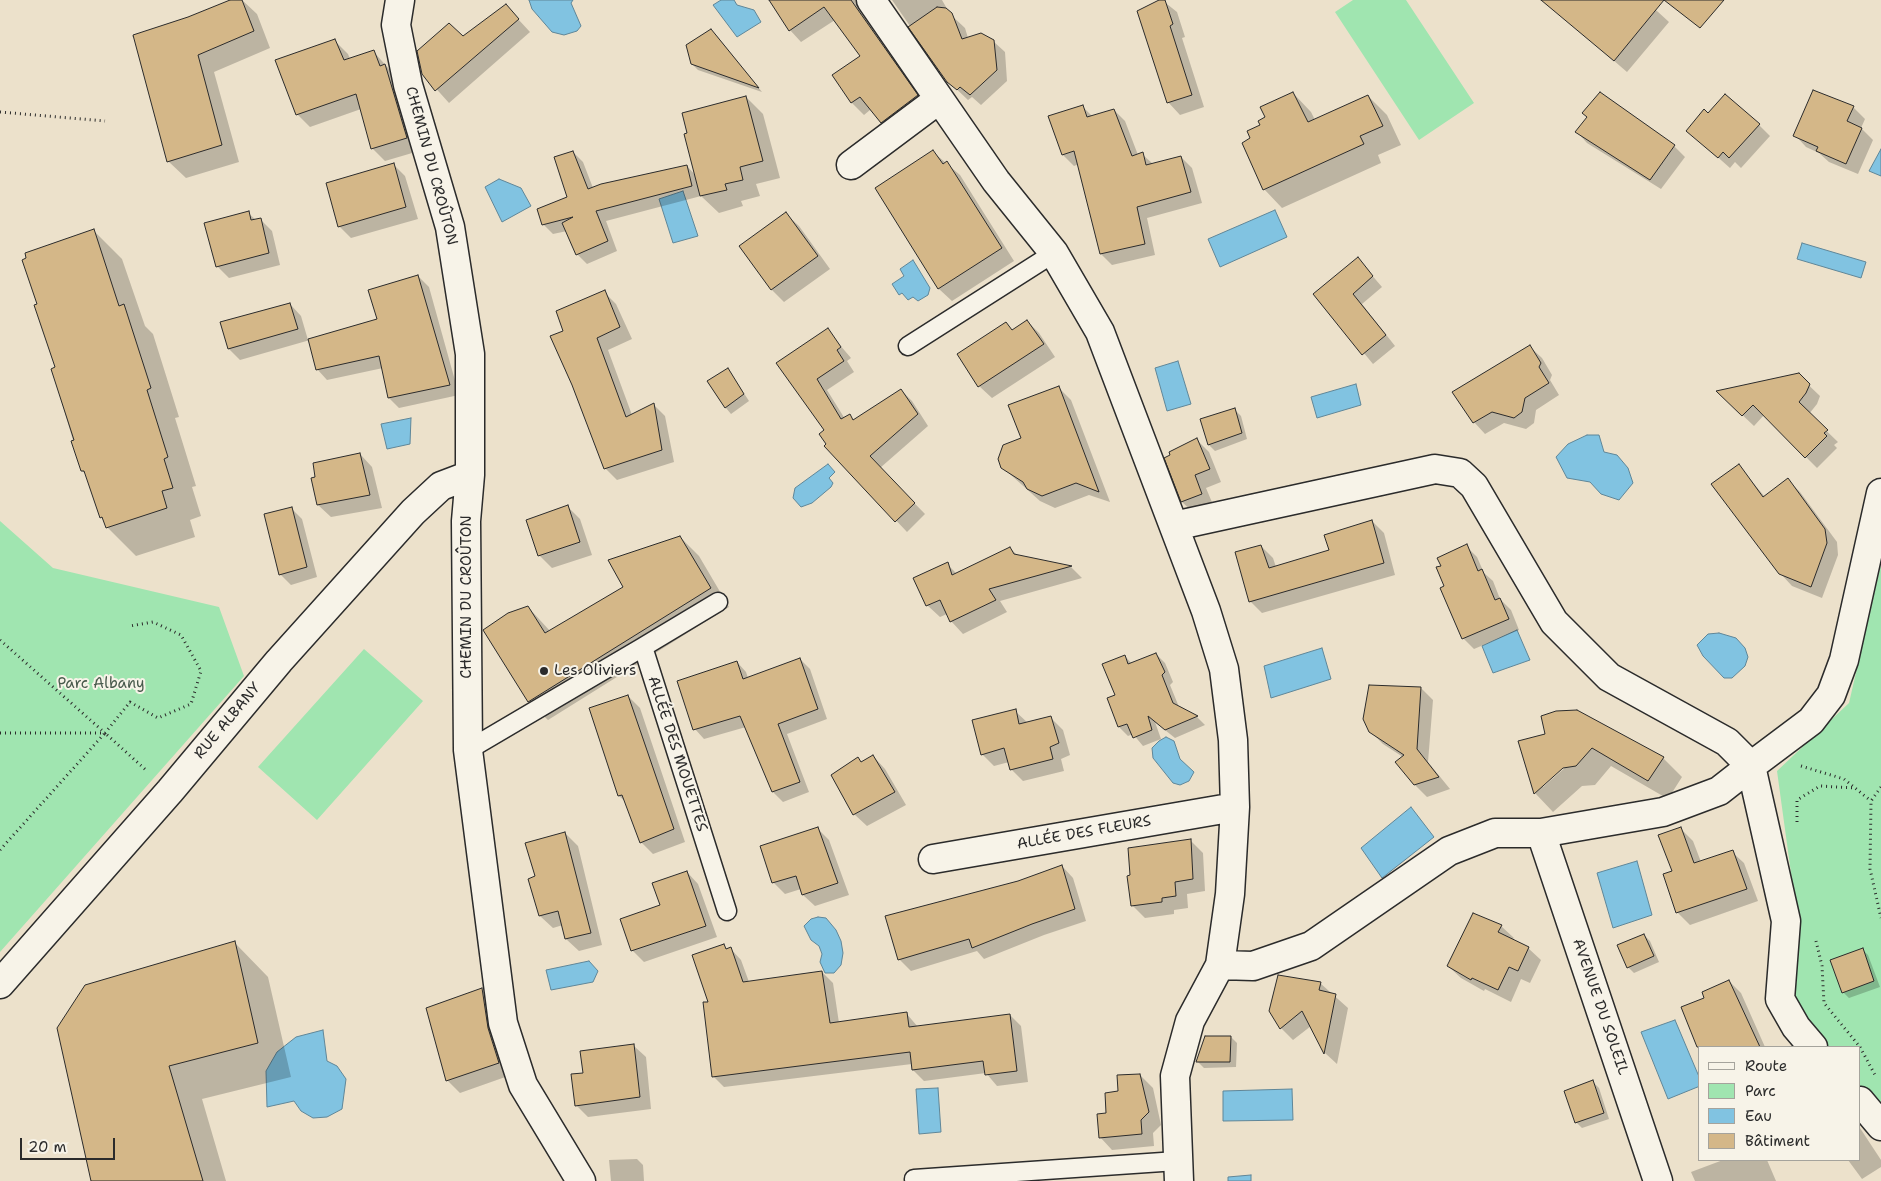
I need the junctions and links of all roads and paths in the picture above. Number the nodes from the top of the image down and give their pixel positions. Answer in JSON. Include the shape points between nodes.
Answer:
{"nodes":[{"id":1,"x":400,"y":0,"type":"edge"},
{"id":2,"x":871,"y":0,"type":"edge"},
{"id":3,"x":938,"y":100,"type":"junction"},
{"id":4,"x":0,"y":112,"type":"edge"},
{"id":5,"x":105,"y":120,"type":"dead end"},
{"id":6,"x":851,"y":165,"type":"dead end"},
{"id":7,"x":1054,"y":253,"type":"junction"},
{"id":8,"x":908,"y":346,"type":"dead end"},
{"id":9,"x":470,"y":475,"type":"junction"},
{"id":10,"x":1881,"y":494,"type":"edge"},
{"id":11,"x":1174,"y":526,"type":"junction"},
{"id":12,"x":718,"y":602,"type":"dead end"},
{"id":13,"x":130,"y":626,"type":"dead end"},
{"id":14,"x":0,"y":640,"type":"edge"},
{"id":15,"x":643,"y":647,"type":"junction"},
{"id":16,"x":0,"y":732,"type":"edge"},
{"id":17,"x":105,"y":733,"type":"junction"},
{"id":18,"x":468,"y":750,"type":"junction"},
{"id":19,"x":1761,"y":759,"type":"junction"},
{"id":20,"x":154,"y":777,"type":"dead end"},
{"id":21,"x":1881,"y":787,"type":"edge"},
{"id":22,"x":1855,"y":788,"type":"junction"},
{"id":23,"x":1872,"y":801,"type":"junction"},
{"id":24,"x":1235,"y":807,"type":"junction"},
{"id":25,"x":1796,"y":826,"type":"dead end"},
{"id":26,"x":1541,"y":833,"type":"junction"},
{"id":27,"x":0,"y":850,"type":"edge"},
{"id":28,"x":933,"y":859,"type":"dead end"},
{"id":29,"x":727,"y":911,"type":"dead end"},
{"id":30,"x":1881,"y":918,"type":"edge"},
{"id":31,"x":1815,"y":938,"type":"dead end"},
{"id":32,"x":1220,"y":965,"type":"junction"},
{"id":33,"x":0,"y":984,"type":"edge"},
{"id":34,"x":1812,"y":1046,"type":"edge"},
{"id":35,"x":1859,"y":1046,"type":"edge"},
{"id":36,"x":1861,"y":1049,"type":"edge"},
{"id":37,"x":1877,"y":1078,"type":"dead end"},
{"id":38,"x":1861,"y":1103,"type":"edge"},
{"id":39,"x":1881,"y":1126,"type":"edge"},
{"id":40,"x":1178,"y":1171,"type":"edge"},
{"id":41,"x":914,"y":1179,"type":"dead end"},
{"id":42,"x":581,"y":1181,"type":"edge"},
{"id":43,"x":1658,"y":1181,"type":"edge"}],
"edges":[{"from":1,"to":9,"type":"street","name":"CHEMIN DU CROÛTON","via":[[396,25],[408,84],[450,227],[470,354]]},
{"from":2,"to":3,"type":"street"},
{"from":3,"to":6,"type":"street"},
{"from":3,"to":7,"type":"street","via":[[996,181]]},
{"from":4,"to":5,"type":"path"},
{"from":7,"to":8,"type":"lane"},
{"from":7,"to":11,"type":"street","via":[[1100,332]]},
{"from":9,"to":18,"type":"street","name":"CHEMIN DU CROÛTON","via":[[466,521]]},
{"from":9,"to":33,"type":"street","name":"RUE ALBANY","via":[[441,486],[413,512],[279,661]]},
{"from":10,"to":19,"type":"street","via":[[1844,660],[1831,695],[1811,721]]},
{"from":11,"to":19,"type":"street","via":[[1435,470],[1460,473],[1474,486],[1554,622],[1608,677]]},
{"from":11,"to":24,"type":"street","via":[[1224,669],[1233,740]]},
{"from":12,"to":15,"type":"lane"},
{"from":13,"to":17,"type":"path","via":[[153,622],[181,635],[201,671],[191,704],[158,718],[130,702]]},
{"from":14,"to":17,"type":"path"},
{"from":15,"to":18,"type":"lane"},
{"from":15,"to":29,"type":"lane","name":"ALLÉE DES MOUETTES"},
{"from":16,"to":17,"type":"path"},
{"from":17,"to":20,"type":"path"},
{"from":17,"to":27,"type":"path"},
{"from":18,"to":42,"type":"street","name":"CHEMIN DU CROÛTON","via":[[503,1023],[522,1085]]},
{"from":19,"to":22,"type":"path","via":[[1788,762],[1844,779]]},
{"from":19,"to":26,"type":"street","via":[[1718,791],[1663,812]]},
{"from":19,"to":34,"type":"street","via":[[1786,921],[1780,999],[1796,1027]]},
{"from":21,"to":23,"type":"path"},
{"from":22,"to":23,"type":"path"},
{"from":22,"to":25,"type":"path","via":[[1820,786],[1796,800]]},
{"from":23,"to":30,"type":"path","via":[[1870,869]]},
{"from":24,"to":28,"type":"street","name":"ALLÉE DES FLEURS"},
{"from":24,"to":32,"type":"street","via":[[1230,894]]},
{"from":26,"to":32,"type":"street","via":[[1495,833],[1449,851],[1311,946],[1254,966]]},
{"from":26,"to":43,"type":"street","name":"AVENUE DU SOLEIL"},
{"from":31,"to":35,"type":"path","via":[[1822,966],[1824,1003]]},
{"from":32,"to":40,"type":"street","via":[[1190,1021],[1175,1076]]},
{"from":36,"to":37,"type":"path"},
{"from":38,"to":39,"type":"street"},
{"from":40,"to":41,"type":"lane"}]}
